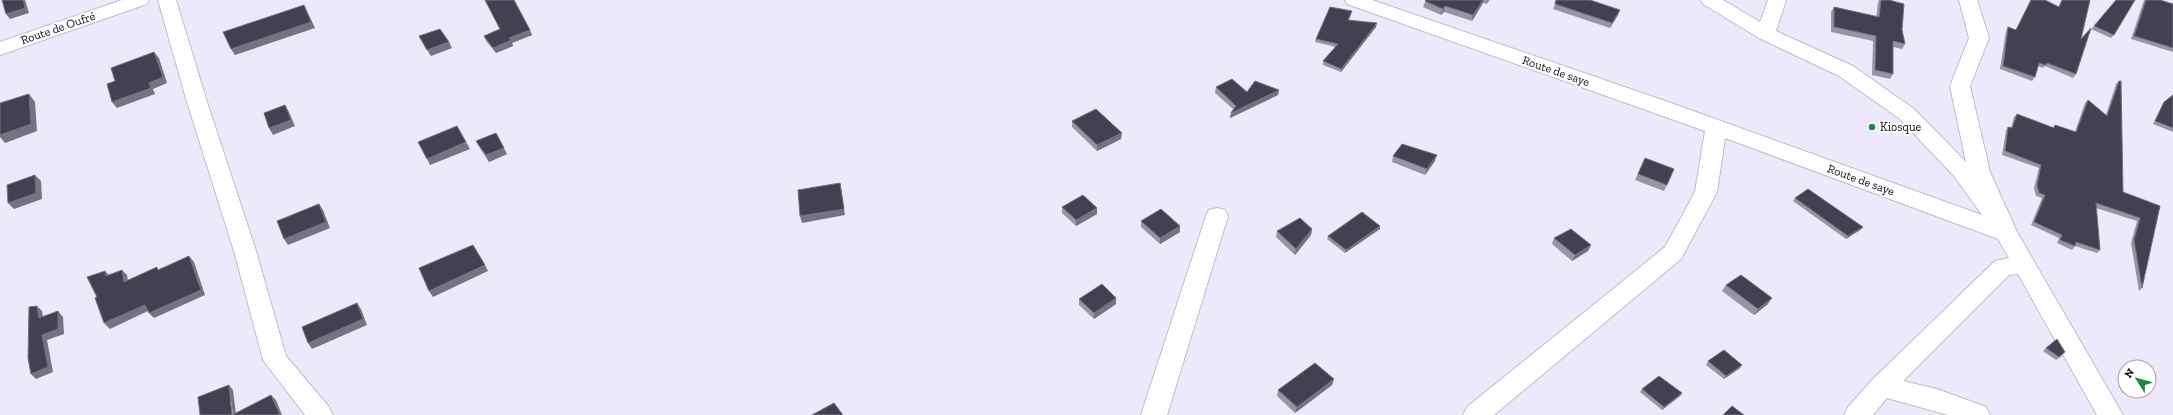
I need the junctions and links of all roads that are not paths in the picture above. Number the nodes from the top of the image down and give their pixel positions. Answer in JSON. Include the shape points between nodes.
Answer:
{"nodes":[{"id":1,"x":140,"y":0,"type":"edge"},
{"id":2,"x":167,"y":0,"type":"edge"},
{"id":3,"x":1354,"y":0,"type":"edge"},
{"id":4,"x":1710,"y":0,"type":"edge"},
{"id":5,"x":1777,"y":0,"type":"edge"},
{"id":6,"x":1968,"y":0,"type":"edge"},
{"id":7,"x":1766,"y":34,"type":"junction"},
{"id":8,"x":0,"y":48,"type":"edge"},
{"id":9,"x":1716,"y":127,"type":"junction"},
{"id":10,"x":1217,"y":216,"type":"dead end"},
{"id":11,"x":2006,"y":233,"type":"junction"},
{"id":12,"x":2023,"y":265,"type":"junction"},
{"id":13,"x":1882,"y":386,"type":"junction"},
{"id":14,"x":320,"y":415,"type":"edge"},
{"id":15,"x":1154,"y":415,"type":"edge"},
{"id":16,"x":1476,"y":415,"type":"edge"},
{"id":17,"x":1857,"y":415,"type":"edge"},
{"id":18,"x":1977,"y":415,"type":"edge"},
{"id":19,"x":2110,"y":415,"type":"edge"}],
"edges":[{"from":1,"to":8,"type":"street","name":"Route de Oufré"},
{"from":2,"to":14,"type":"street","via":[[245,251],[275,360]]},
{"from":3,"to":9,"type":"street","name":"Route de saye"},
{"from":4,"to":7,"type":"street"},
{"from":5,"to":7,"type":"street"},
{"from":6,"to":11,"type":"street","via":[[1979,38],[1960,86],[1979,172]]},
{"from":7,"to":11,"type":"street","via":[[1846,71],[1907,114],[1962,171]]},
{"from":9,"to":11,"type":"street","name":"Route de saye"},
{"from":9,"to":16,"type":"street","via":[[1706,192],[1673,253]]},
{"from":10,"to":15,"type":"street"},
{"from":11,"to":12,"type":"street"},
{"from":12,"to":13,"type":"street","via":[[2003,266]]},
{"from":12,"to":19,"type":"street"},
{"from":13,"to":17,"type":"street"},
{"from":13,"to":18,"type":"street","via":[[1937,400]]}]}
